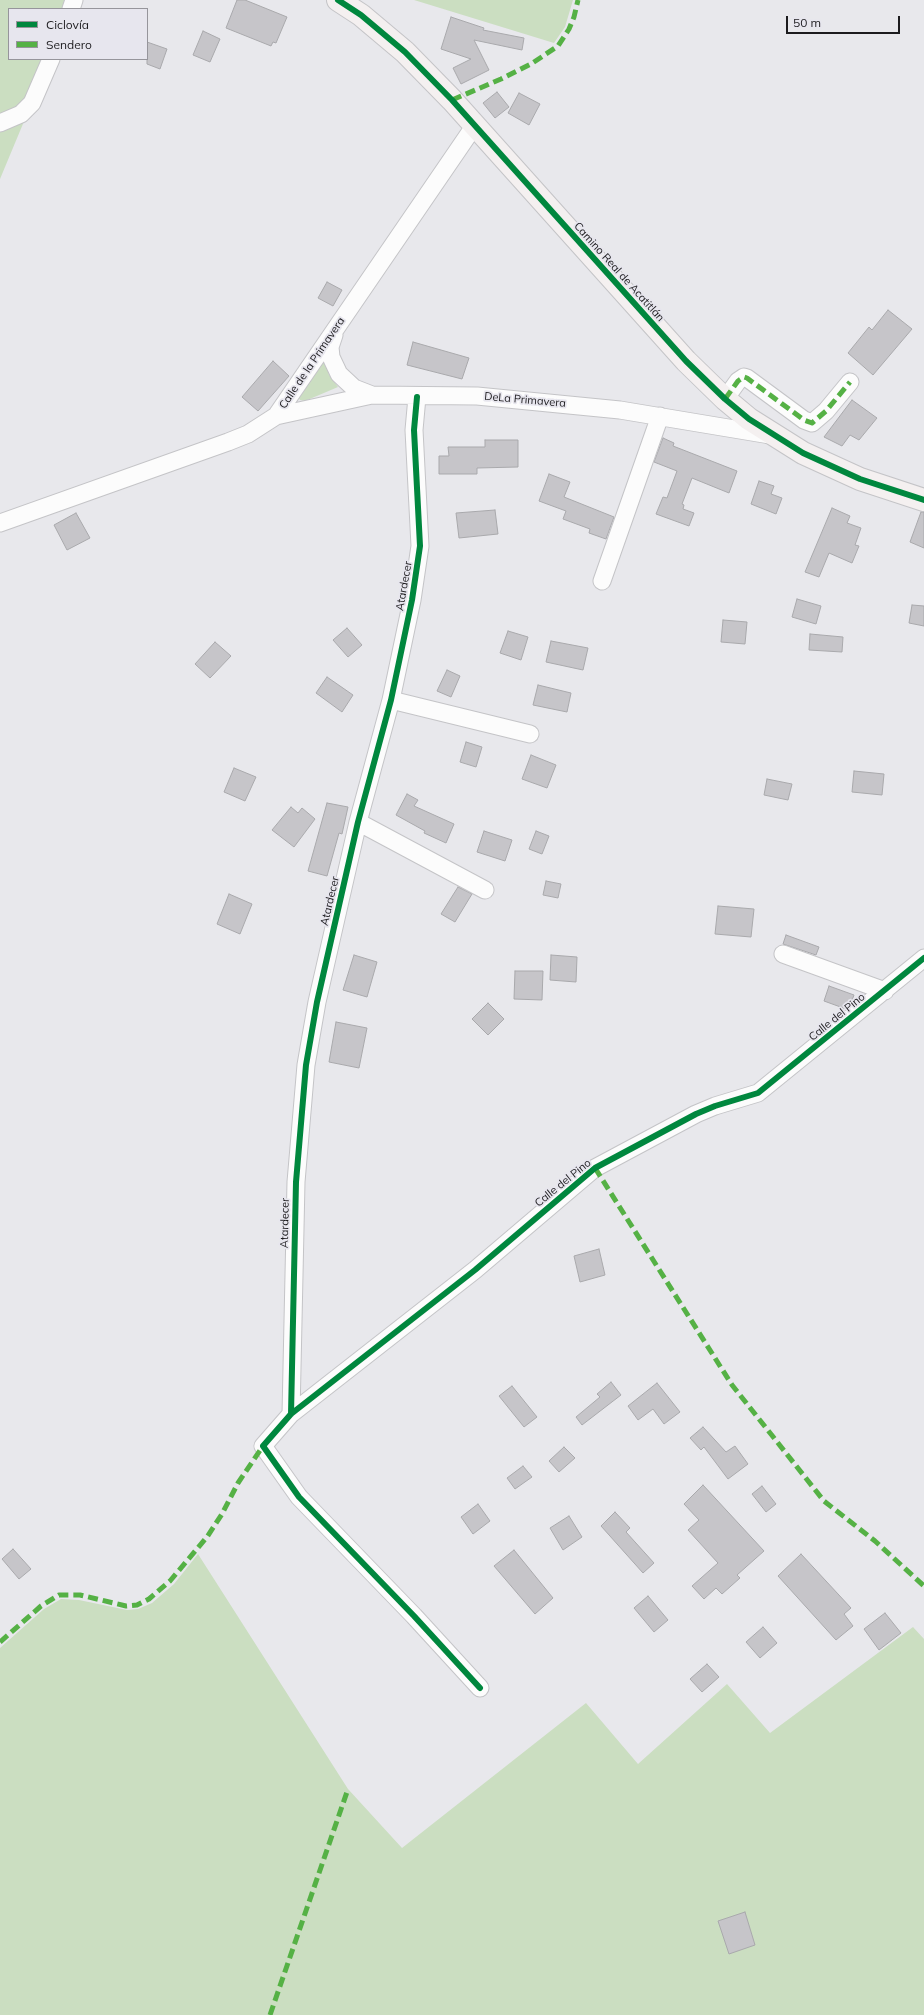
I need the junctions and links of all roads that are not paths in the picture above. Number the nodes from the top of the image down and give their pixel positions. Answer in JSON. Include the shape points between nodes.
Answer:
{"nodes":[{"id":1,"x":338,"y":0,"type":"edge"},
{"id":2,"x":51,"y":60,"type":"edge"},
{"id":3,"x":0,"y":123,"type":"edge"},
{"id":4,"x":475,"y":125,"type":"junction"},
{"id":5,"x":339,"y":324,"type":"junction"},
{"id":6,"x":850,"y":382,"type":"dead end"},
{"id":7,"x":372,"y":395,"type":"junction"},
{"id":8,"x":417,"y":397,"type":"junction"},
{"id":9,"x":724,"y":399,"type":"junction"},
{"id":10,"x":276,"y":416,"type":"junction"},
{"id":11,"x":660,"y":416,"type":"junction"},
{"id":12,"x":774,"y":436,"type":"junction"},
{"id":13,"x":924,"y":500,"type":"edge"},
{"id":14,"x":0,"y":523,"type":"edge"},
{"id":15,"x":602,"y":581,"type":"dead end"},
{"id":16,"x":391,"y":700,"type":"junction"},
{"id":17,"x":530,"y":734,"type":"dead end"},
{"id":18,"x":358,"y":822,"type":"junction"},
{"id":19,"x":485,"y":890,"type":"dead end"},
{"id":20,"x":783,"y":954,"type":"dead end"},
{"id":21,"x":924,"y":958,"type":"edge"},
{"id":22,"x":885,"y":991,"type":"junction"},
{"id":23,"x":291,"y":1414,"type":"junction"},
{"id":24,"x":480,"y":1688,"type":"dead end"}],
"edges":[{"from":1,"to":4,"type":"main road","name":"Camino Real de Acatitlán","via":[[361,15],[405,52]]},
{"from":2,"to":3,"type":"street","via":[[32,103],[21,114]]},
{"from":4,"to":5,"type":"street","name":"Calle de la Primavera"},
{"from":4,"to":9,"type":"main road","name":"Camino Real de Acatitlán","via":[[686,361]]},
{"from":5,"to":7,"type":"street","via":[[330,347],[334,366],[346,382]]},
{"from":5,"to":10,"type":"street","name":"Calle de la Primavera"},
{"from":6,"to":9,"type":"street","via":[[826,411],[812,423],[744,377]]},
{"from":7,"to":8,"type":"street","name":"DeLa Primavera"},
{"from":7,"to":10,"type":"street","name":"DeLa Primavera"},
{"from":8,"to":11,"type":"street","name":"DeLa Primavera","via":[[477,396]]},
{"from":8,"to":16,"type":"street","name":"Atardecer","via":[[414,430],[420,546],[412,600]]},
{"from":9,"to":12,"type":"main road","name":"Camino Real de Acatitlán"},
{"from":10,"to":14,"type":"street","name":"Calle de la Primavera","via":[[248,434],[228,442]]},
{"from":11,"to":12,"type":"street","name":"DeLa Primavera"},
{"from":11,"to":15,"type":"street"},
{"from":12,"to":13,"type":"main road","name":"Camino Real de Acatitlán","via":[[803,453],[860,479]]},
{"from":16,"to":17,"type":"street"},
{"from":16,"to":18,"type":"street","name":"Atardecer"},
{"from":18,"to":19,"type":"street"},
{"from":18,"to":23,"type":"street","name":"Atardecer","via":[[317,1002],[306,1065],[296,1182]]},
{"from":20,"to":22,"type":"street"},
{"from":21,"to":22,"type":"street","name":"Calle del Pino"},
{"from":22,"to":23,"type":"street","name":"Calle del Pino","via":[[758,1093],[696,1114],[596,1168],[475,1270]]},
{"from":23,"to":24,"type":"street","via":[[263,1446],[299,1497]]}]}
